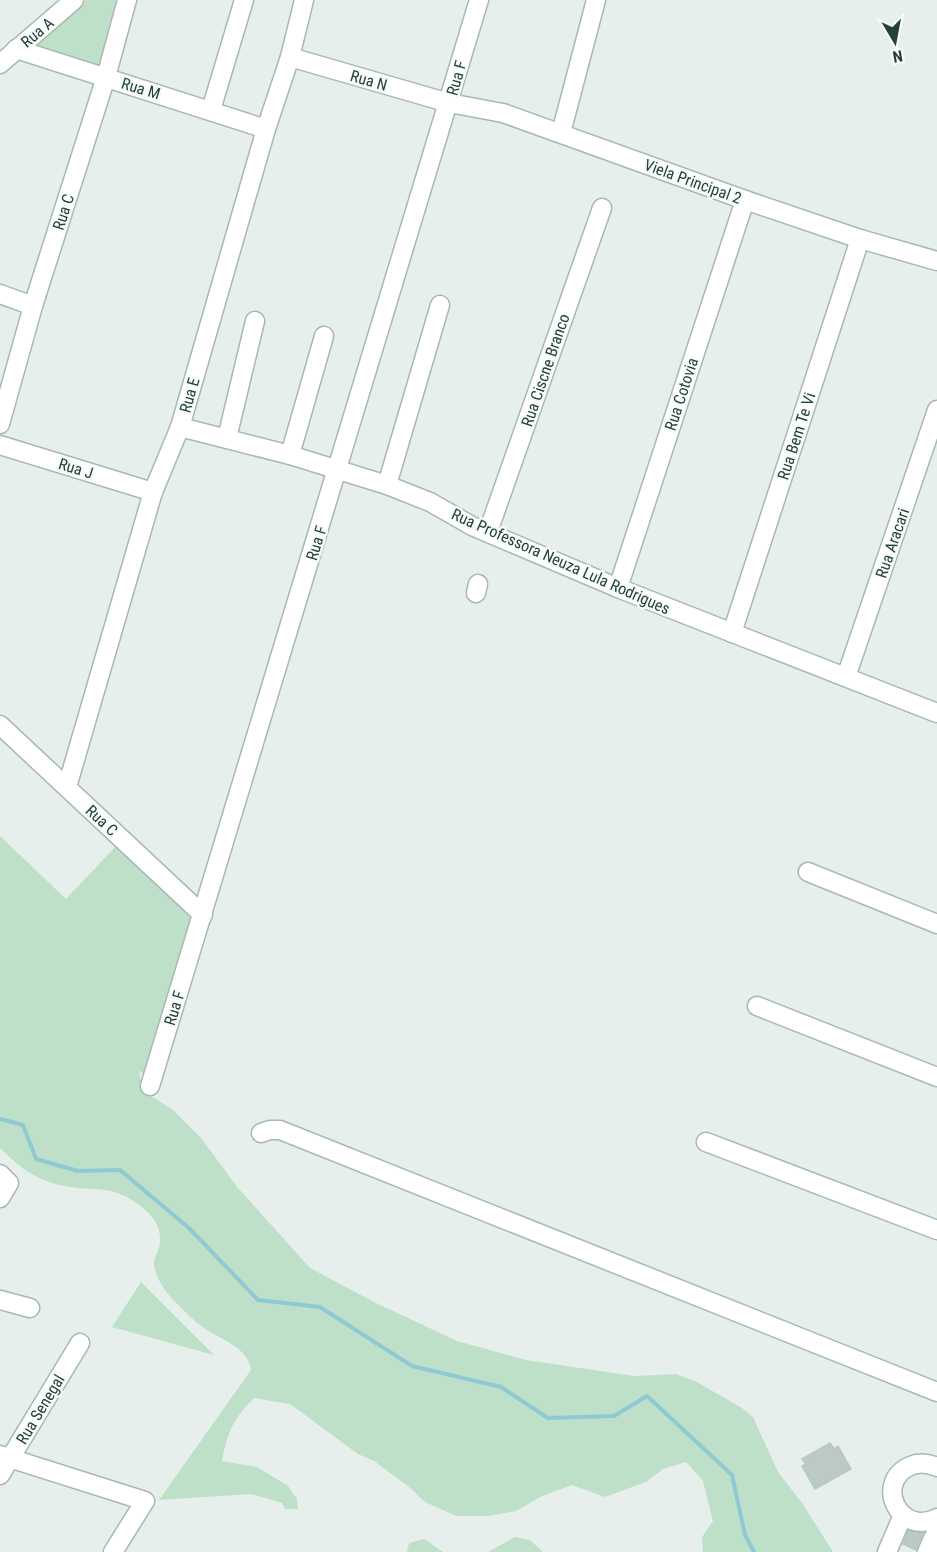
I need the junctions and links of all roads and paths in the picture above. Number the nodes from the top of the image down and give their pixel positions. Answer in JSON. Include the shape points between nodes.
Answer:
{"nodes":[{"id":1,"x":74,"y":0,"type":"edge"},
{"id":2,"x":127,"y":0,"type":"edge"},
{"id":3,"x":244,"y":0,"type":"edge"},
{"id":4,"x":304,"y":0,"type":"edge"},
{"id":5,"x":479,"y":0,"type":"edge"},
{"id":6,"x":596,"y":0,"type":"edge"},
{"id":7,"x":16,"y":49,"type":"junction"},
{"id":8,"x":290,"y":57,"type":"junction"},
{"id":9,"x":0,"y":64,"type":"edge"},
{"id":10,"x":106,"y":77,"type":"junction"},
{"id":11,"x":449,"y":103,"type":"junction"},
{"id":12,"x":211,"y":110,"type":"junction"},
{"id":13,"x":266,"y":129,"type":"junction"},
{"id":14,"x":561,"y":133,"type":"junction"},
{"id":15,"x":745,"y":200,"type":"junction"},
{"id":16,"x":602,"y":208,"type":"dead end"},
{"id":17,"x":860,"y":239,"type":"junction"},
{"id":18,"x":937,"y":261,"type":"edge"},
{"id":19,"x":0,"y":294,"type":"edge"},
{"id":20,"x":440,"y":305,"type":"dead end"},
{"id":21,"x":33,"y":306,"type":"junction"},
{"id":22,"x":255,"y":321,"type":"dead end"},
{"id":23,"x":324,"y":336,"type":"dead end"},
{"id":24,"x":937,"y":410,"type":"edge"},
{"id":25,"x":0,"y":424,"type":"edge"},
{"id":26,"x":180,"y":427,"type":"junction"},
{"id":27,"x":227,"y":438,"type":"junction"},
{"id":28,"x":0,"y":445,"type":"edge"},
{"id":29,"x":290,"y":456,"type":"junction"},
{"id":30,"x":338,"y":470,"type":"junction"},
{"id":31,"x":387,"y":485,"type":"junction"},
{"id":32,"x":153,"y":492,"type":"junction"},
{"id":33,"x":488,"y":532,"type":"junction"},
{"id":34,"x":618,"y":588,"type":"junction"},
{"id":35,"x":732,"y":633,"type":"junction"},
{"id":36,"x":846,"y":677,"type":"junction"},
{"id":37,"x":937,"y":713,"type":"edge"},
{"id":38,"x":0,"y":725,"type":"edge"},
{"id":39,"x":67,"y":787,"type":"junction"},
{"id":40,"x":808,"y":872,"type":"dead end"},
{"id":41,"x":203,"y":915,"type":"junction"},
{"id":42,"x":937,"y":924,"type":"edge"},
{"id":43,"x":757,"y":1006,"type":"dead end"},
{"id":44,"x":937,"y":1077,"type":"edge"},
{"id":45,"x":150,"y":1086,"type":"dead end"},
{"id":46,"x":261,"y":1133,"type":"dead end"},
{"id":47,"x":706,"y":1142,"type":"dead end"},
{"id":48,"x":937,"y":1230,"type":"edge"},
{"id":49,"x":0,"y":1300,"type":"edge"},
{"id":50,"x":30,"y":1308,"type":"dead end"},
{"id":51,"x":80,"y":1343,"type":"dead end"},
{"id":52,"x":937,"y":1392,"type":"edge"},
{"id":53,"x":5,"y":1456,"type":"edge"},
{"id":54,"x":936,"y":1464,"type":"edge"},
{"id":55,"x":0,"y":1474,"type":"edge"},
{"id":56,"x":903,"y":1515,"type":"junction"},
{"id":57,"x":937,"y":1518,"type":"edge"},
{"id":58,"x":937,"y":1530,"type":"edge"},
{"id":59,"x":113,"y":1552,"type":"edge"},
{"id":60,"x":887,"y":1552,"type":"edge"},
{"id":61,"x":927,"y":1552,"type":"edge"}],
"edges":[{"from":1,"to":7,"type":"street","name":"Rua A"},
{"from":2,"to":10,"type":"street","name":"Rua C"},
{"from":3,"to":12,"type":"street"},
{"from":4,"to":8,"type":"street","name":"Rua E"},
{"from":5,"to":11,"type":"street","name":"Rua F"},
{"from":6,"to":14,"type":"street"},
{"from":7,"to":9,"type":"street","name":"Rua A"},
{"from":7,"to":10,"type":"street","name":"Rua M"},
{"from":8,"to":11,"type":"street","name":"Rua N"},
{"from":8,"to":13,"type":"street","name":"Rua E"},
{"from":10,"to":12,"type":"street","name":"Rua M"},
{"from":10,"to":21,"type":"street","name":"Rua C"},
{"from":11,"to":14,"type":"street","name":"Viela Principal 2","via":[[503,113]]},
{"from":11,"to":30,"type":"street","name":"Rua F"},
{"from":12,"to":13,"type":"street","name":"Rua M"},
{"from":13,"to":26,"type":"street","name":"Rua E"},
{"from":14,"to":15,"type":"street","name":"Viela Principal 2"},
{"from":15,"to":17,"type":"street","name":"Viela Principal 2"},
{"from":15,"to":34,"type":"street","name":"Rua Cotovia"},
{"from":16,"to":33,"type":"street","name":"Rua Ciscne Branco"},
{"from":17,"to":18,"type":"street","name":"Viela Principal 2"},
{"from":17,"to":35,"type":"street","name":"Rua Bem Te Vi"},
{"from":19,"to":21,"type":"street"},
{"from":20,"to":31,"type":"street"},
{"from":21,"to":25,"type":"street","name":"Rua C"},
{"from":22,"to":27,"type":"street"},
{"from":23,"to":29,"type":"street"},
{"from":24,"to":36,"type":"street","name":"Rua Aracari"},
{"from":26,"to":27,"type":"street","name":"Rua Professora Neuza Lula Rodrigues"},
{"from":26,"to":32,"type":"street","name":"Rua E"},
{"from":27,"to":29,"type":"street","name":"Rua Professora Neuza Lula Rodrigues"},
{"from":28,"to":32,"type":"street","name":"Rua J"},
{"from":29,"to":30,"type":"street","name":"Rua Professora Neuza Lula Rodrigues"},
{"from":30,"to":31,"type":"street","name":"Rua Professora Neuza Lula Rodrigues"},
{"from":30,"to":41,"type":"street","name":"Rua F"},
{"from":31,"to":33,"type":"street","name":"Rua Professora Neuza Lula Rodrigues"},
{"from":32,"to":39,"type":"street","name":"Rua E"},
{"from":33,"to":34,"type":"street","name":"Rua Professora Neuza Lula Rodrigues"},
{"from":34,"to":35,"type":"street","name":"Rua Professora Neuza Lula Rodrigues"},
{"from":35,"to":36,"type":"street","name":"Rua Professora Neuza Lula Rodrigues"},
{"from":36,"to":37,"type":"street","name":"Rua Professora Neuza Lula Rodrigues"},
{"from":38,"to":39,"type":"street","name":"Rua C"},
{"from":39,"to":41,"type":"street","name":"Rua C"},
{"from":40,"to":42,"type":"street"},
{"from":41,"to":45,"type":"street","name":"Rua F"},
{"from":43,"to":44,"type":"street"},
{"from":46,"to":52,"type":"street","via":[[280,1130]]},
{"from":47,"to":48,"type":"street"},
{"from":49,"to":50,"type":"street"},
{"from":51,"to":53,"type":"street","name":"Rua Senegal"},
{"from":53,"to":55,"type":"street","name":"Rua Senegal"},
{"from":53,"to":59,"type":"street","via":[[145,1501]]},
{"from":54,"to":56,"type":"street","via":[[915,1464],[899,1473],[892,1490],[893,1500]]},
{"from":56,"to":57,"type":"street","via":[[921,1522]]},
{"from":56,"to":60,"type":"street"},
{"from":58,"to":61,"type":"street"}]}
